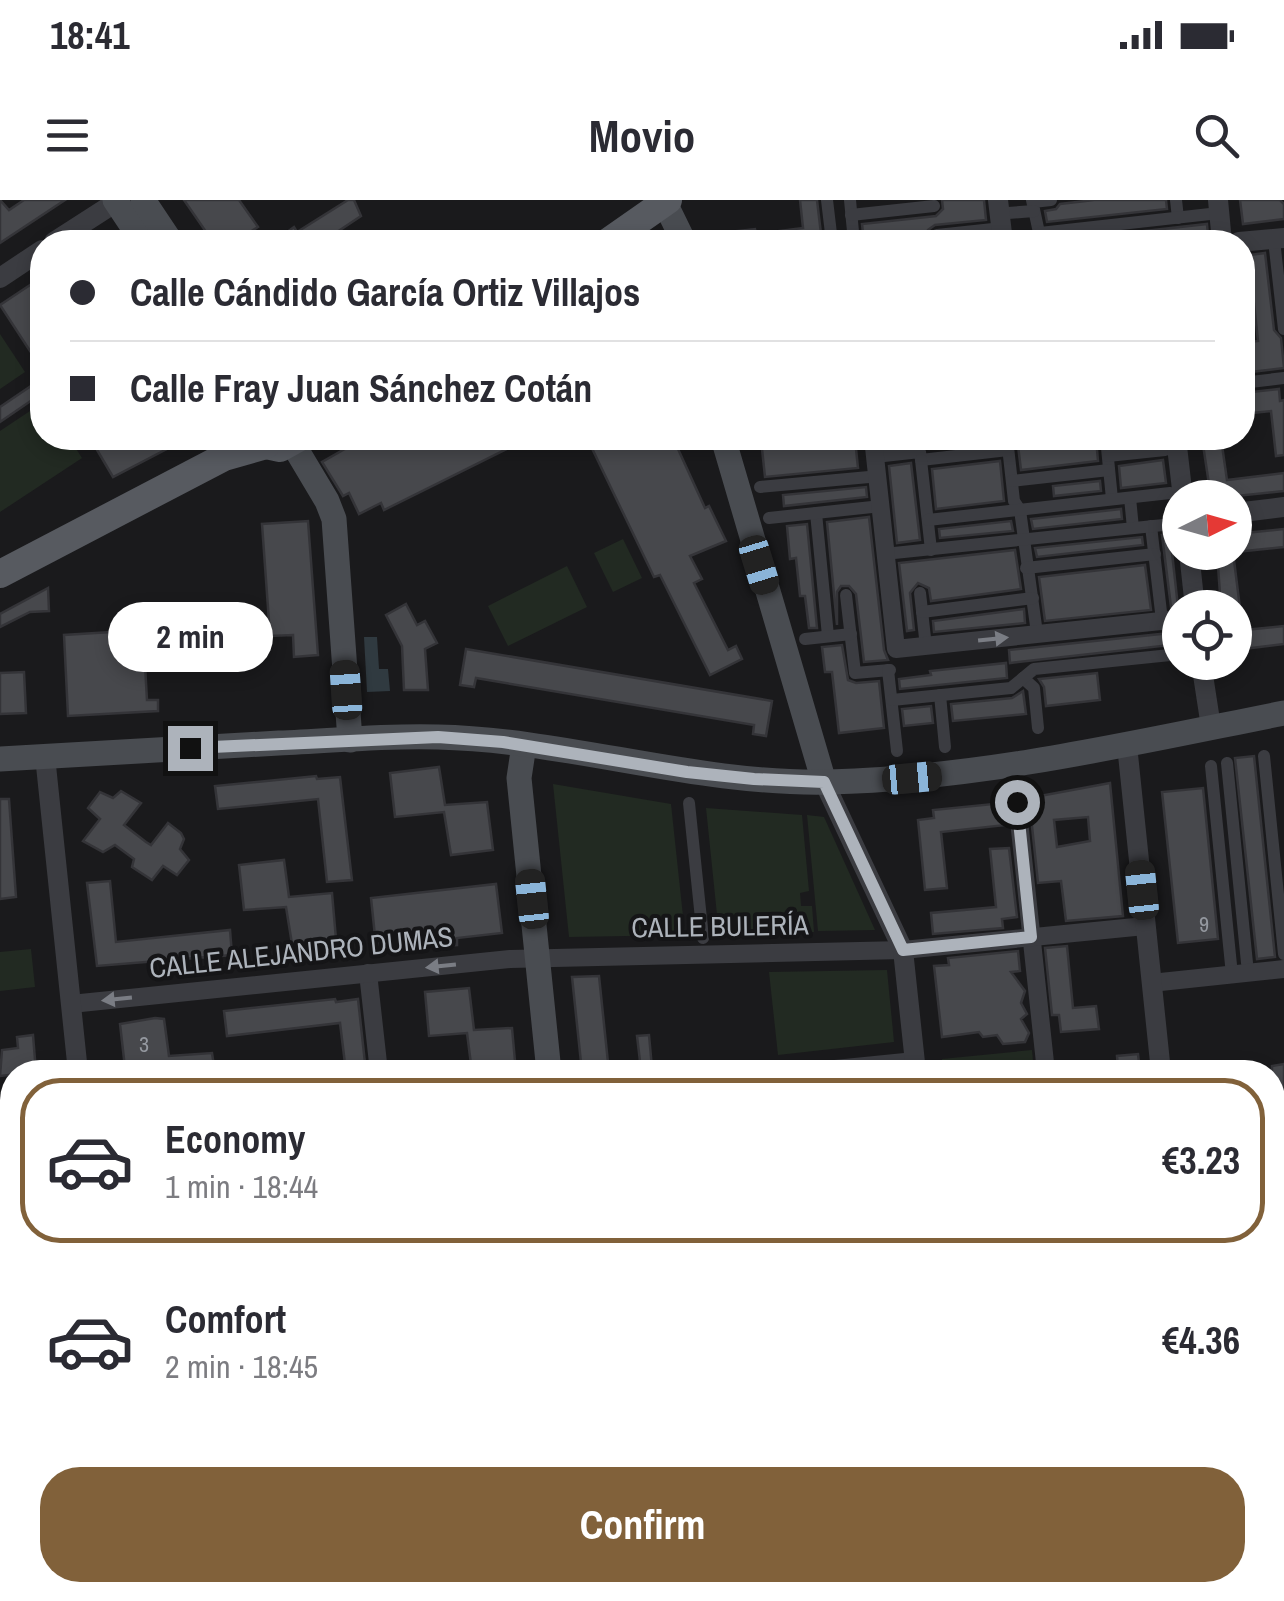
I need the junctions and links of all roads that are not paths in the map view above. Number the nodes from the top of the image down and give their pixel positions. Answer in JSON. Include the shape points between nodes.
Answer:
{"nodes":[{"id":1,"x":142,"y":200,"type":"edge"},
{"id":2,"x":827,"y":200,"type":"edge"},
{"id":3,"x":850,"y":200,"type":"edge"},
{"id":4,"x":1051,"y":200,"type":"edge"},
{"id":5,"x":1176,"y":200,"type":"edge"},
{"id":6,"x":115,"y":201,"type":"edge"},
{"id":7,"x":666,"y":201,"type":"edge"},
{"id":8,"x":934,"y":203,"type":"edge"},
{"id":9,"x":1033,"y":204,"type":"edge"},
{"id":10,"x":876,"y":206,"type":"edge"},
{"id":11,"x":1003,"y":207,"type":"edge"},
{"id":12,"x":1214,"y":207,"type":"edge"},
{"id":13,"x":851,"y":215,"type":"junction"},
{"id":14,"x":1178,"y":218,"type":"junction"},
{"id":15,"x":72,"y":230,"type":"edge"},
{"id":16,"x":135,"y":230,"type":"edge"},
{"id":17,"x":163,"y":230,"type":"edge"},
{"id":18,"x":625,"y":230,"type":"edge"},
{"id":19,"x":679,"y":230,"type":"edge"},
{"id":20,"x":831,"y":230,"type":"edge"},
{"id":21,"x":853,"y":230,"type":"edge"},
{"id":22,"x":937,"y":230,"type":"edge"},
{"id":23,"x":1038,"y":230,"type":"edge"},
{"id":24,"x":1095,"y":230,"type":"edge"},
{"id":25,"x":1255,"y":242,"type":"edge"},
{"id":26,"x":1280,"y":243,"type":"edge"},
{"id":27,"x":30,"y":258,"type":"edge"},
{"id":28,"x":0,"y":278,"type":"edge"},
{"id":29,"x":1284,"y":329,"type":"edge"},
{"id":30,"x":1284,"y":378,"type":"edge"},
{"id":31,"x":1255,"y":381,"type":"edge"},
{"id":32,"x":248,"y":450,"type":"edge"},
{"id":33,"x":271,"y":450,"type":"edge"},
{"id":34,"x":727,"y":450,"type":"edge"},
{"id":35,"x":874,"y":450,"type":"edge"},
{"id":36,"x":975,"y":450,"type":"edge"},
{"id":37,"x":1009,"y":450,"type":"edge"},
{"id":38,"x":1107,"y":450,"type":"edge"},
{"id":39,"x":1151,"y":450,"type":"edge"},
{"id":40,"x":1171,"y":450,"type":"edge"},
{"id":41,"x":884,"y":456,"type":"dead end"},
{"id":42,"x":921,"y":460,"type":"junction"},
{"id":43,"x":1109,"y":463,"type":"junction"},
{"id":44,"x":869,"y":477,"type":"dead end"},
{"id":45,"x":1174,"y":480,"type":"edge"},
{"id":46,"x":1012,"y":481,"type":"junction"},
{"id":47,"x":760,"y":487,"type":"dead end"},
{"id":48,"x":1162,"y":496,"type":"edge"},
{"id":49,"x":1130,"y":498,"type":"junction"},
{"id":50,"x":1112,"y":500,"type":"junction"},
{"id":51,"x":872,"y":507,"type":"dead end"},
{"id":52,"x":1284,"y":507,"type":"edge"},
{"id":53,"x":1020,"y":510,"type":"junction"},
{"id":54,"x":1252,"y":511,"type":"edge"},
{"id":55,"x":816,"y":513,"type":"junction"},
{"id":56,"x":769,"y":518,"type":"dead end"},
{"id":57,"x":928,"y":520,"type":"junction"},
{"id":58,"x":1162,"y":525,"type":"edge"},
{"id":59,"x":1152,"y":526,"type":"junction"},
{"id":60,"x":1134,"y":528,"type":"junction"},
{"id":61,"x":1023,"y":540,"type":"junction"},
{"id":62,"x":931,"y":550,"type":"junction"},
{"id":63,"x":894,"y":554,"type":"dead end"},
{"id":64,"x":1155,"y":554,"type":"junction"},
{"id":65,"x":7,"y":564,"type":"edge"},
{"id":66,"x":1026,"y":568,"type":"junction"},
{"id":67,"x":920,"y":593,"type":"dead end"},
{"id":68,"x":846,"y":594,"type":"dead end"},
{"id":69,"x":1033,"y":598,"type":"junction"},
{"id":70,"x":922,"y":612,"type":"junction"},
{"id":71,"x":1161,"y":612,"type":"dead end"},
{"id":72,"x":1162,"y":620,"type":"edge"},
{"id":73,"x":1036,"y":626,"type":"dead end"},
{"id":74,"x":850,"y":634,"type":"junction"},
{"id":75,"x":828,"y":636,"type":"junction"},
{"id":76,"x":925,"y":638,"type":"dead end"},
{"id":77,"x":805,"y":639,"type":"dead end"},
{"id":78,"x":1162,"y":656,"type":"edge"},
{"id":79,"x":1023,"y":678,"type":"junction"},
{"id":80,"x":1204,"y":680,"type":"edge"},
{"id":81,"x":940,"y":695,"type":"junction"},
{"id":82,"x":892,"y":700,"type":"junction"},
{"id":83,"x":1284,"y":713,"type":"edge"},
{"id":84,"x":1038,"y":728,"type":"dead end"},
{"id":85,"x":1212,"y":728,"type":"junction"},
{"id":86,"x":350,"y":740,"type":"junction"},
{"id":87,"x":1127,"y":745,"type":"junction"},
{"id":88,"x":524,"y":746,"type":"junction"},
{"id":89,"x":945,"y":747,"type":"dead end"},
{"id":90,"x":897,"y":752,"type":"dead end"},
{"id":91,"x":45,"y":756,"type":"junction"},
{"id":92,"x":1264,"y":756,"type":"dead end"},
{"id":93,"x":0,"y":758,"type":"edge"},
{"id":94,"x":1227,"y":763,"type":"dead end"},
{"id":95,"x":1211,"y":766,"type":"dead end"},
{"id":96,"x":824,"y":782,"type":"junction"},
{"id":97,"x":1017,"y":802,"type":"dead end"},
{"id":98,"x":689,"y":803,"type":"dead end"},
{"id":99,"x":1146,"y":926,"type":"junction"},
{"id":100,"x":1031,"y":937,"type":"junction"},
{"id":101,"x":703,"y":938,"type":"dead end"},
{"id":102,"x":903,"y":950,"type":"junction"},
{"id":103,"x":1284,"y":954,"type":"edge"},
{"id":104,"x":538,"y":958,"type":"junction"},
{"id":105,"x":1246,"y":963,"type":"dead end"},
{"id":106,"x":1231,"y":965,"type":"dead end"},
{"id":107,"x":1284,"y":969,"type":"edge"},
{"id":108,"x":368,"y":974,"type":"junction"},
{"id":109,"x":1152,"y":984,"type":"junction"},
{"id":110,"x":71,"y":1004,"type":"junction"},
{"id":111,"x":77,"y":1060,"type":"edge"},
{"id":112,"x":378,"y":1060,"type":"edge"},
{"id":113,"x":549,"y":1060,"type":"edge"},
{"id":114,"x":914,"y":1060,"type":"edge"},
{"id":115,"x":1045,"y":1060,"type":"edge"},
{"id":116,"x":1159,"y":1060,"type":"edge"}],
"edges":[{"from":1,"to":17,"type":"main road"},
{"from":2,"to":20,"type":"street"},
{"from":3,"to":13,"type":"street"},
{"from":4,"to":9,"type":"street"},
{"from":5,"to":14,"type":"street"},
{"from":6,"to":15,"type":"street"},
{"from":6,"to":16,"type":"main road"},
{"from":7,"to":18,"type":"main road"},
{"from":7,"to":19,"type":"main road"},
{"from":8,"to":10,"type":"street"},
{"from":8,"to":22,"type":"street"},
{"from":9,"to":11,"type":"street"},
{"from":9,"to":23,"type":"street"},
{"from":10,"to":13,"type":"street"},
{"from":12,"to":14,"type":"street"},
{"from":13,"to":21,"type":"street"},
{"from":14,"to":24,"type":"street"},
{"from":25,"to":26,"type":"street"},
{"from":26,"to":29,"type":"street"},
{"from":27,"to":28,"type":"street"},
{"from":30,"to":31,"type":"street"},
{"from":32,"to":65,"type":"main road"},
{"from":33,"to":86,"type":"main road","via":[[327,500],[334,518]]},
{"from":34,"to":96,"type":"main road"},
{"from":35,"to":72,"type":"street","one_way":true,"via":[[896,650]]},
{"from":36,"to":42,"type":"street"},
{"from":37,"to":46,"type":"street"},
{"from":38,"to":43,"type":"street"},
{"from":39,"to":43,"type":"street"},
{"from":40,"to":45,"type":"street"},
{"from":41,"to":42,"type":"street","via":[[920,452]]},
{"from":42,"to":57,"type":"street"},
{"from":43,"to":46,"type":"street"},
{"from":43,"to":50,"type":"street"},
{"from":44,"to":47,"type":"street"},
{"from":46,"to":53,"type":"street"},
{"from":48,"to":49,"type":"street"},
{"from":49,"to":50,"type":"street"},
{"from":49,"to":60,"type":"street"},
{"from":50,"to":53,"type":"street"},
{"from":51,"to":55,"type":"street"},
{"from":52,"to":54,"type":"street"},
{"from":53,"to":57,"type":"street"},
{"from":53,"to":61,"type":"street"},
{"from":55,"to":56,"type":"street"},
{"from":55,"to":75,"type":"street"},
{"from":57,"to":62,"type":"street"},
{"from":58,"to":59,"type":"street"},
{"from":59,"to":60,"type":"street"},
{"from":59,"to":64,"type":"street"},
{"from":60,"to":61,"type":"street"},
{"from":61,"to":62,"type":"street"},
{"from":61,"to":66,"type":"street"},
{"from":62,"to":63,"type":"street"},
{"from":64,"to":66,"type":"street"},
{"from":64,"to":71,"type":"street"},
{"from":66,"to":69,"type":"street"},
{"from":67,"to":70,"type":"street"},
{"from":68,"to":74,"type":"street"},
{"from":69,"to":70,"type":"street"},
{"from":69,"to":73,"type":"street"},
{"from":70,"to":76,"type":"street"},
{"from":74,"to":75,"type":"street"},
{"from":74,"to":82,"type":"street","via":[[855,674],[889,670]]},
{"from":75,"to":77,"type":"street"},
{"from":78,"to":79,"type":"street","via":[[1034,669]]},
{"from":79,"to":81,"type":"street","via":[[1010,688]]},
{"from":79,"to":84,"type":"street","via":[[1034,688]]},
{"from":80,"to":85,"type":"street"},
{"from":81,"to":82,"type":"street"},
{"from":81,"to":89,"type":"street"},
{"from":82,"to":90,"type":"street"},
{"from":83,"to":85,"type":"main road"},
{"from":85,"to":87,"type":"main road"},
{"from":86,"to":88,"type":"main road","via":[[438,737]]},
{"from":86,"to":91,"type":"main road"},
{"from":87,"to":96,"type":"main road","via":[[957,774]]},
{"from":87,"to":99,"type":"street"},
{"from":88,"to":96,"type":"main road","via":[[687,772]]},
{"from":88,"to":104,"type":"main road","via":[[519,778]]},
{"from":91,"to":93,"type":"main road"},
{"from":91,"to":110,"type":"street"},
{"from":92,"to":103,"type":"street"},
{"from":94,"to":105,"type":"street"},
{"from":95,"to":106,"type":"street"},
{"from":96,"to":102,"type":"street"},
{"from":97,"to":100,"type":"street"},
{"from":98,"to":101,"type":"street"},
{"from":99,"to":100,"type":"street","name":"CALLE BULERÍA"},
{"from":99,"to":109,"type":"street"},
{"from":100,"to":102,"type":"street","name":"CALLE BULERÍA"},
{"from":100,"to":115,"type":"street"},
{"from":102,"to":104,"type":"street","name":"CALLE BULERÍA"},
{"from":102,"to":114,"type":"street"},
{"from":104,"to":108,"type":"street","name":"CALLE ALEJANDRO DUMAS","one_way":true},
{"from":104,"to":113,"type":"main road"},
{"from":107,"to":109,"type":"street"},
{"from":108,"to":110,"type":"street","name":"CALLE ALEJANDRO DUMAS","one_way":true},
{"from":108,"to":112,"type":"street"},
{"from":109,"to":116,"type":"street"},
{"from":110,"to":111,"type":"street"}]}
